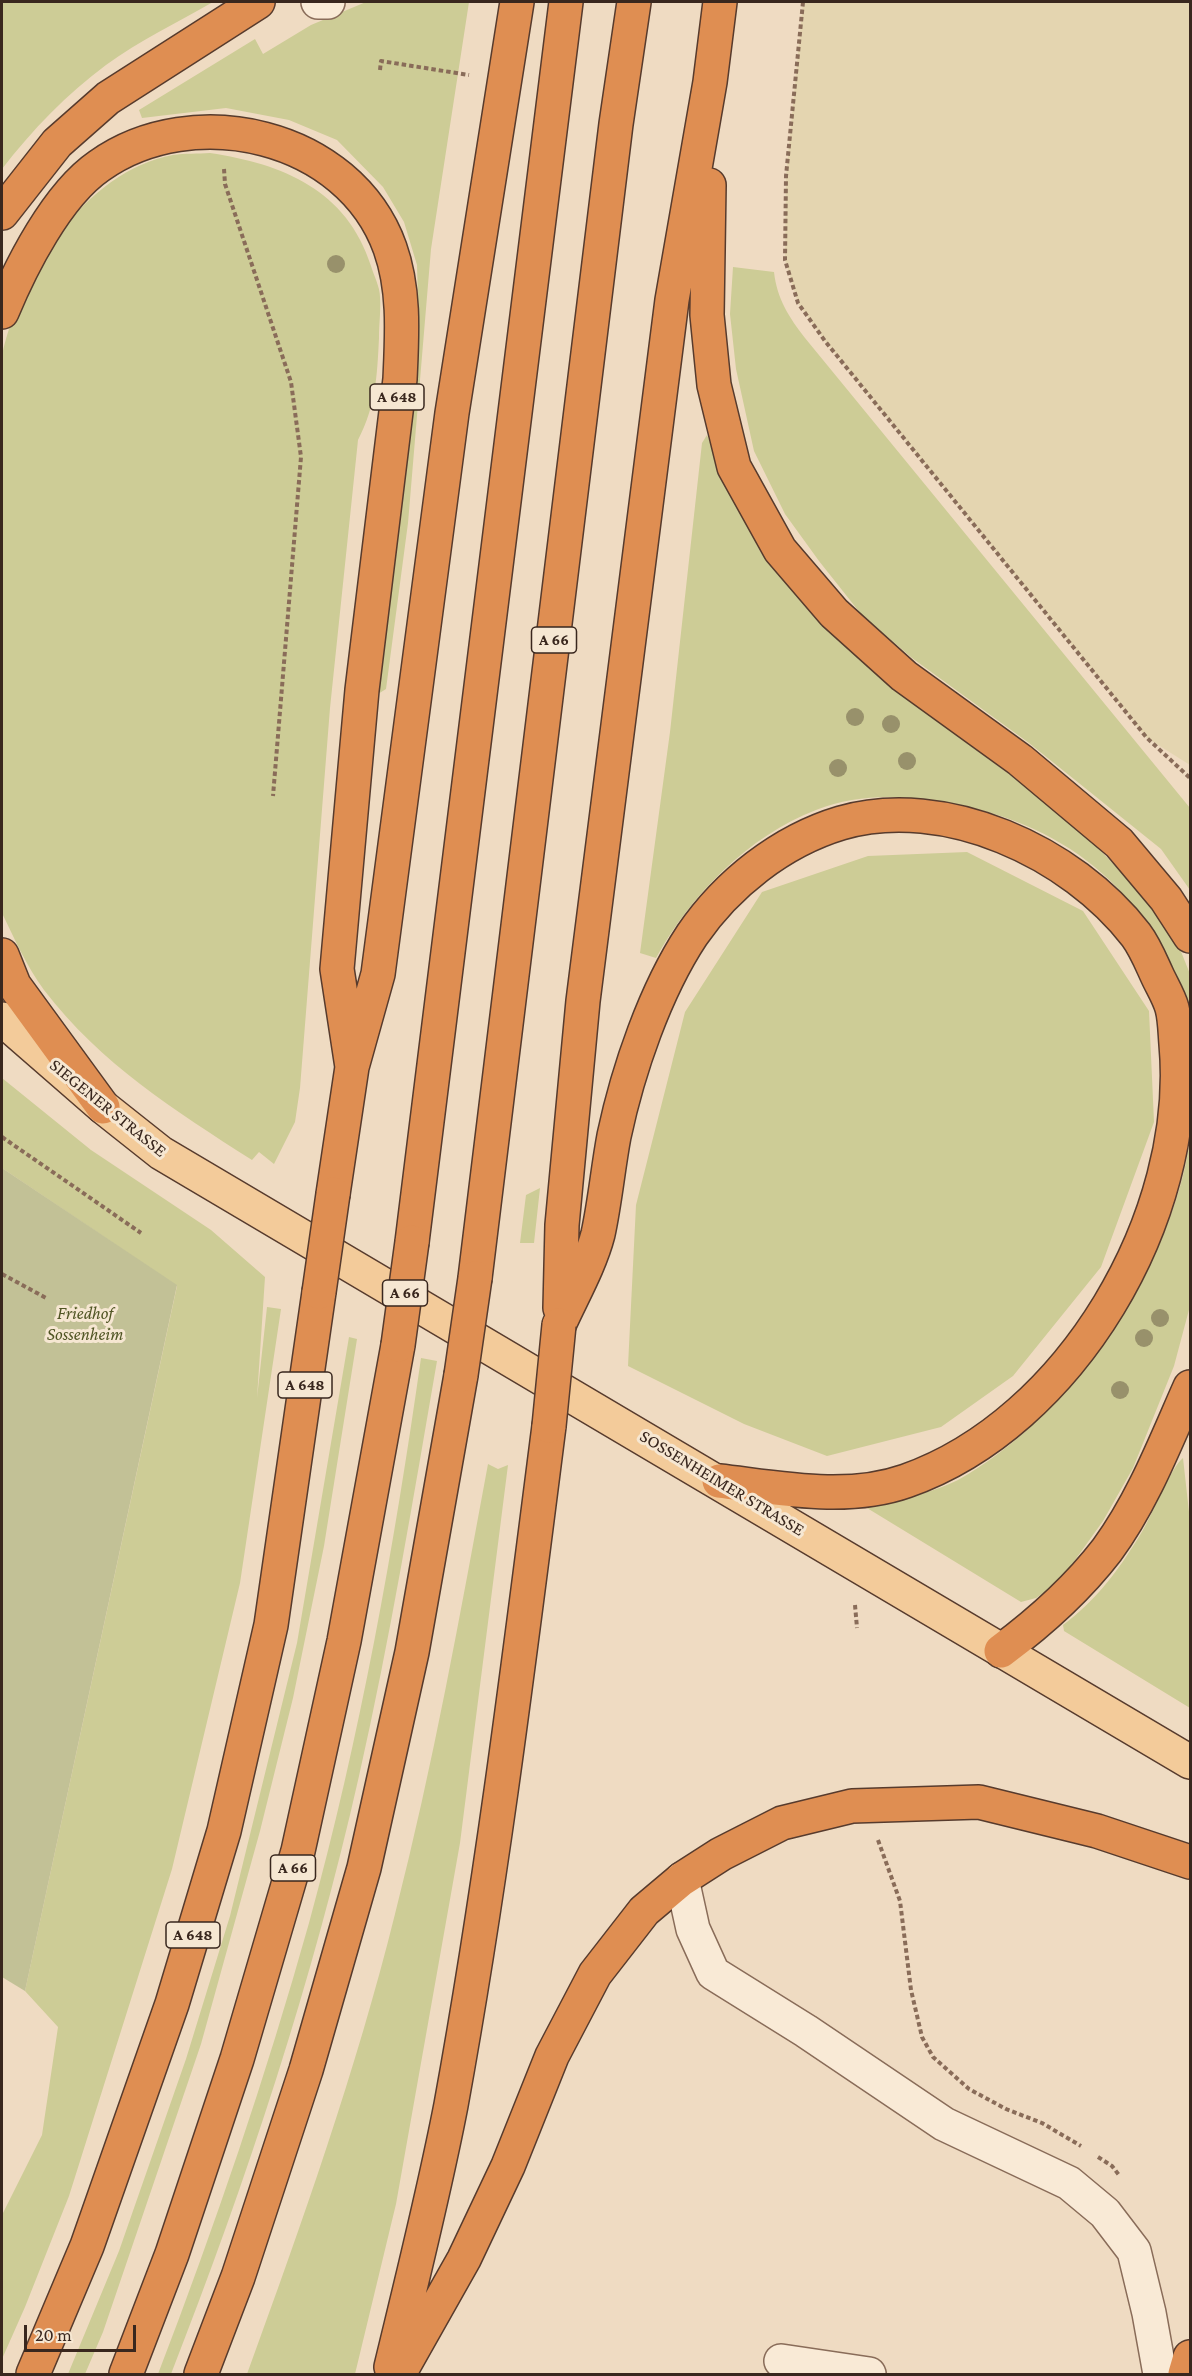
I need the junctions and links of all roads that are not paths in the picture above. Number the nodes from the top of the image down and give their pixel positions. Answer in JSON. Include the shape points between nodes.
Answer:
{"nodes":[{"id":1,"x":258,"y":2,"type":"edge"},
{"id":2,"x":318,"y":2,"type":"edge"},
{"id":3,"x":328,"y":2,"type":"edge"},
{"id":4,"x":517,"y":2,"type":"edge"},
{"id":5,"x":566,"y":2,"type":"edge"},
{"id":6,"x":634,"y":2,"type":"edge"},
{"id":7,"x":720,"y":2,"type":"edge"},
{"id":8,"x":710,"y":82,"type":"junction"},
{"id":9,"x":2,"y":213,"type":"edge"},
{"id":10,"x":2,"y":312,"type":"edge"},
{"id":11,"x":1191,"y":936,"type":"edge"},
{"id":12,"x":2,"y":955,"type":"edge"},
{"id":13,"x":2,"y":1019,"type":"edge"},
{"id":14,"x":352,"y":1067,"type":"junction"},
{"id":15,"x":103,"y":1107,"type":"junction"},
{"id":16,"x":252,"y":1207,"type":"joint"},
{"id":17,"x":559,"y":1325,"type":"junction"},
{"id":18,"x":1191,"y":1387,"type":"edge"},
{"id":19,"x":719,"y":1481,"type":"junction"},
{"id":20,"x":1001,"y":1651,"type":"junction"},
{"id":21,"x":1191,"y":1762,"type":"edge"},
{"id":22,"x":980,"y":1802,"type":"junction"},
{"id":23,"x":1191,"y":1862,"type":"edge"},
{"id":24,"x":1191,"y":1878,"type":"edge"},
{"id":25,"x":682,"y":1879,"type":"junction"},
{"id":26,"x":1191,"y":2357,"type":"edge"},
{"id":27,"x":782,"y":2361,"type":"dead end"},
{"id":28,"x":33,"y":2374,"type":"edge"},
{"id":29,"x":126,"y":2374,"type":"edge"},
{"id":30,"x":201,"y":2374,"type":"edge"},
{"id":31,"x":389,"y":2374,"type":"edge"},
{"id":32,"x":399,"y":2374,"type":"edge"},
{"id":33,"x":869,"y":2374,"type":"edge"},
{"id":34,"x":1160,"y":2374,"type":"edge"},
{"id":35,"x":1188,"y":2374,"type":"edge"}],
"edges":[{"from":1,"to":9,"type":"highway","via":[[108,98],[57,143]]},
{"from":2,"to":3,"type":"lane"},
{"from":4,"to":14,"type":"highway","number":"A 648","via":[[452,413],[378,974]]},
{"from":5,"to":29,"type":"highway","number":"A 66","bridge":true,"via":[[398,1345],[344,1641],[298,1851],[226,2092],[172,2254]]},
{"from":6,"to":30,"type":"highway","number":"A 66","bridge":true,"via":[[475,1278],[412,1652],[364,1868],[306,2070],[238,2277]]},
{"from":7,"to":8,"type":"highway"},
{"from":8,"to":11,"type":"highway","via":[[707,315],[714,385],[734,467],[780,550],[834,613],[904,676],[1020,759],[1119,843]]},
{"from":8,"to":17,"type":"highway","via":[[672,300],[583,1001],[562,1225]]},
{"from":10,"to":14,"type":"highway","number":"A 648","via":[[47,225],[97,167],[127,148],[162,135],[222,132],[280,143],[334,171],[357,194],[389,246],[398,275],[400,379],[362,690],[337,969]]},
{"from":12,"to":15,"type":"highway","via":[[14,985]]},
{"from":13,"to":15,"type":"main road","name":"SIEGENER STRASSE"},
{"from":14,"to":28,"type":"highway","number":"A 648","bridge":true,"via":[[271,1625],[224,1831],[172,2004],[87,2246]]},
{"from":15,"to":16,"type":"main road","name":"SIEGENER STRASSE","via":[[161,1153]]},
{"from":16,"to":19,"type":"main road","name":"SOSSENHEIMER STRASSE"},
{"from":17,"to":19,"type":"highway","via":[[597,1238],[615,1132],[656,1004],[693,934],[744,875],[789,844],[841,823],[887,815],[949,821],[998,834],[1055,862],[1094,890],[1139,938],[1172,1006],[1180,1080],[1174,1146],[1154,1216],[1127,1281],[1050,1383],[1010,1422],[964,1456],[904,1482],[865,1490],[815,1492]]},
{"from":17,"to":31,"type":"highway","bridge":true,"via":[[489,1880],[450,2107]]},
{"from":18,"to":20,"type":"highway","via":[[1144,1487],[1107,1550],[1045,1618]]},
{"from":19,"to":20,"type":"main road","name":"SOSSENHEIMER STRASSE"},
{"from":20,"to":21,"type":"main road","name":"SOSSENHEIMER STRASSE"},
{"from":22,"to":23,"type":"highway","via":[[1097,1831]]},
{"from":22,"to":24,"type":"highway"},
{"from":22,"to":25,"type":"highway","via":[[852,1806],[782,1823]]},
{"from":25,"to":32,"type":"highway","via":[[644,1911],[595,1974],[552,2056],[508,2166],[464,2259]]},
{"from":25,"to":34,"type":"lane","via":[[693,1929],[713,1973],[944,2124],[1069,2184],[1105,2213],[1134,2251]]},
{"from":26,"to":35,"type":"highway"},
{"from":27,"to":33,"type":"lane"}]}
